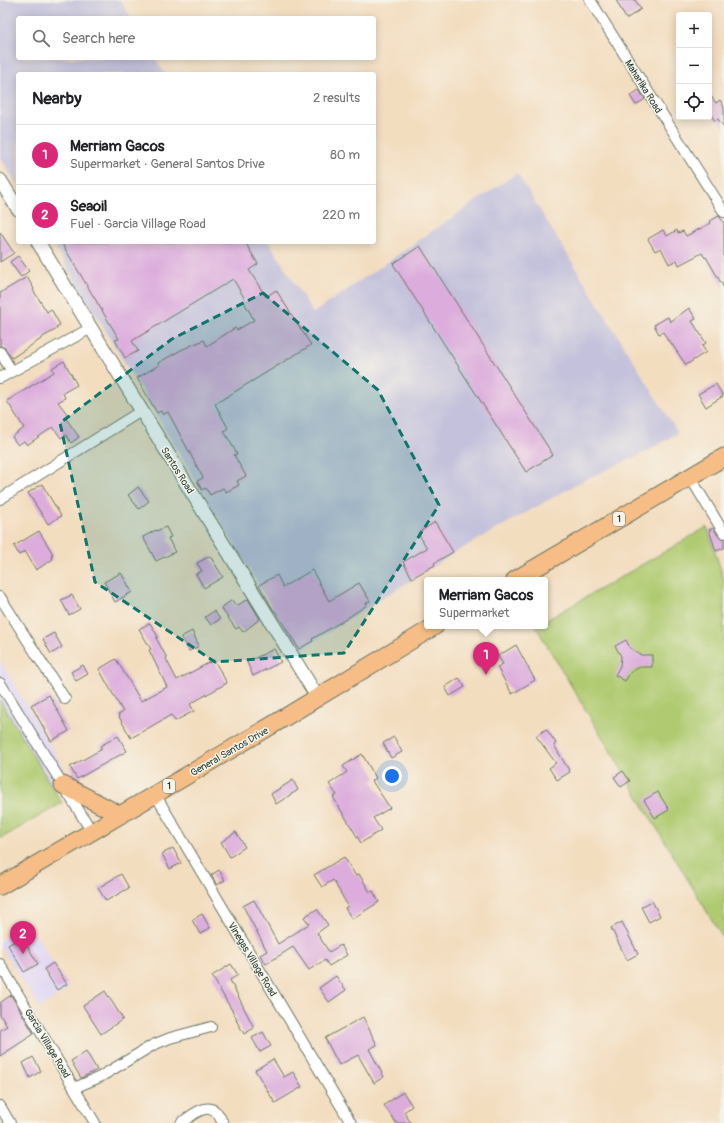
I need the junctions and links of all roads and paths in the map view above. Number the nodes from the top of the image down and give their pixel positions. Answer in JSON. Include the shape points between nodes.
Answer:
{"nodes":[{"id":1,"x":590,"y":0,"type":"edge"},
{"id":2,"x":0,"y":180,"type":"edge"},
{"id":3,"x":16,"y":206,"type":"edge"},
{"id":4,"x":724,"y":212,"type":"edge"},
{"id":5,"x":39,"y":244,"type":"edge"},
{"id":6,"x":91,"y":328,"type":"junction"},
{"id":7,"x":0,"y":352,"type":"edge"},
{"id":8,"x":11,"y":370,"type":"junction"},
{"id":9,"x":0,"y":378,"type":"edge"},
{"id":10,"x":141,"y":411,"type":"junction"},
{"id":11,"x":724,"y":457,"type":"edge"},
{"id":12,"x":690,"y":477,"type":"junction"},
{"id":13,"x":0,"y":499,"type":"edge"},
{"id":14,"x":724,"y":533,"type":"edge"},
{"id":15,"x":520,"y":577,"type":"edge"},
{"id":16,"x":0,"y":597,"type":"edge"},
{"id":17,"x":430,"y":629,"type":"edge"},
{"id":18,"x":0,"y":683,"type":"edge"},
{"id":19,"x":318,"y":698,"type":"junction"},
{"id":20,"x":65,"y":699,"type":"dead end"},
{"id":21,"x":63,"y":785,"type":"junction"},
{"id":22,"x":155,"y":794,"type":"junction"},
{"id":23,"x":120,"y":815,"type":"junction"},
{"id":24,"x":92,"y":832,"type":"junction"},
{"id":25,"x":0,"y":886,"type":"edge"},
{"id":26,"x":0,"y":964,"type":"edge"},
{"id":27,"x":211,"y":1027,"type":"dead end"},
{"id":28,"x":74,"y":1088,"type":"junction"},
{"id":29,"x":0,"y":1106,"type":"edge"},
{"id":30,"x":10,"y":1123,"type":"edge"},
{"id":31,"x":95,"y":1123,"type":"edge"},
{"id":32,"x":181,"y":1123,"type":"edge"},
{"id":33,"x":223,"y":1123,"type":"edge"},
{"id":34,"x":351,"y":1123,"type":"edge"}],
"edges":[{"from":1,"to":4,"type":"street","name":"Maharlika Road"},
{"from":2,"to":3,"type":"street"},
{"from":5,"to":6,"type":"street","name":"Santos Road"},
{"from":6,"to":8,"type":"street"},
{"from":6,"to":10,"type":"street","name":"Santos Road"},
{"from":7,"to":8,"type":"street"},
{"from":8,"to":9,"type":"street"},
{"from":10,"to":13,"type":"street"},
{"from":10,"to":19,"type":"street","name":"Santos Road"},
{"from":11,"to":12,"type":"highway","number":"1"},
{"from":12,"to":14,"type":"street"},
{"from":12,"to":15,"type":"highway","number":"1"},
{"from":16,"to":20,"type":"street"},
{"from":17,"to":19,"type":"highway","name":"General Santos Drive","number":"1"},
{"from":18,"to":21,"type":"street"},
{"from":19,"to":22,"type":"highway","name":"General Santos Drive","number":"1"},
{"from":21,"to":23,"type":"highway"},
{"from":21,"to":24,"type":"street"},
{"from":22,"to":23,"type":"highway","name":"General Santos Drive","number":"1"},
{"from":22,"to":34,"type":"street","name":"Vinegas Village Road"},
{"from":23,"to":24,"type":"highway","name":"General Santos Drive","number":"1"},
{"from":24,"to":25,"type":"highway","name":"General Santos Drive","number":"1"},
{"from":26,"to":28,"type":"street","name":"Garcia Village Road"},
{"from":27,"to":28,"type":"street","via":[[152,1044],[100,1077]]},
{"from":28,"to":31,"type":"street","name":"Garcia Village Road"},
{"from":29,"to":30,"type":"street"},
{"from":32,"to":33,"type":"street","via":[[204,1108],[216,1112]]}]}
